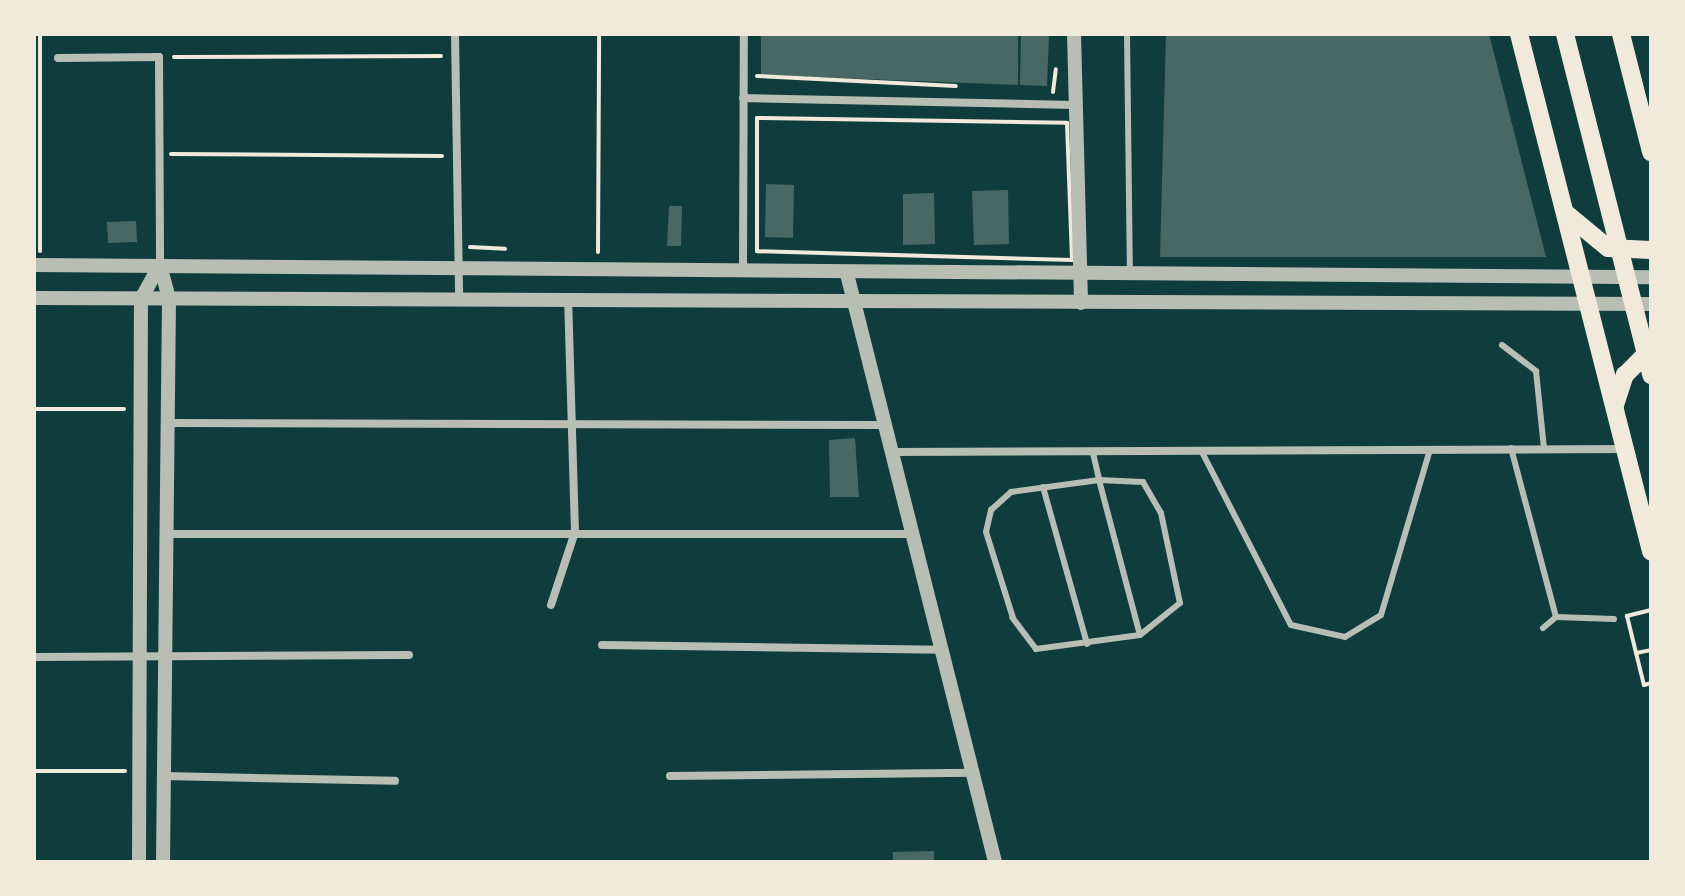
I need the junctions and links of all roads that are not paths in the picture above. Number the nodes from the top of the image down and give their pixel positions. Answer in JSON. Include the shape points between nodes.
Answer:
{"nodes":[{"id":1,"x":455,"y":34,"type":"edge"},
{"id":2,"x":744,"y":34,"type":"edge"},
{"id":3,"x":1074,"y":34,"type":"edge"},
{"id":4,"x":1127,"y":34,"type":"edge"},
{"id":5,"x":1519,"y":34,"type":"edge"},
{"id":6,"x":1565,"y":34,"type":"edge"},
{"id":7,"x":1621,"y":34,"type":"edge"},
{"id":8,"x":58,"y":58,"type":"dead end"},
{"id":9,"x":743,"y":98,"type":"junction"},
{"id":10,"x":1075,"y":105,"type":"junction"},
{"id":11,"x":1651,"y":152,"type":"edge"},
{"id":12,"x":1566,"y":213,"type":"junction"},
{"id":13,"x":1651,"y":250,"type":"edge"},
{"id":14,"x":37,"y":265,"type":"edge"},
{"id":15,"x":160,"y":265,"type":"junction"},
{"id":16,"x":458,"y":272,"type":"junction"},
{"id":17,"x":1130,"y":272,"type":"junction"},
{"id":18,"x":1080,"y":273,"type":"junction"},
{"id":19,"x":743,"y":274,"type":"junction"},
{"id":20,"x":847,"y":274,"type":"junction"},
{"id":21,"x":1582,"y":277,"type":"junction"},
{"id":22,"x":1651,"y":277,"type":"edge"},
{"id":23,"x":34,"y":298,"type":"edge"},
{"id":24,"x":141,"y":299,"type":"junction"},
{"id":25,"x":169,"y":299,"type":"junction"},
{"id":26,"x":459,"y":300,"type":"junction"},
{"id":27,"x":568,"y":301,"type":"junction"},
{"id":28,"x":853,"y":303,"type":"junction"},
{"id":29,"x":1081,"y":303,"type":"junction"},
{"id":30,"x":1651,"y":304,"type":"edge"},
{"id":31,"x":1589,"y":305,"type":"junction"},
{"id":32,"x":1502,"y":345,"type":"dead end"},
{"id":33,"x":1651,"y":349,"type":"edge"},
{"id":34,"x":1651,"y":375,"type":"edge"},
{"id":35,"x":1615,"y":409,"type":"junction"},
{"id":36,"x":168,"y":423,"type":"junction"},
{"id":37,"x":573,"y":423,"type":"junction"},
{"id":38,"x":883,"y":425,"type":"junction"},
{"id":39,"x":1511,"y":448,"type":"junction"},
{"id":40,"x":1544,"y":449,"type":"junction"},
{"id":41,"x":1625,"y":449,"type":"junction"},
{"id":42,"x":1430,"y":450,"type":"junction"},
{"id":43,"x":891,"y":452,"type":"junction"},
{"id":44,"x":1093,"y":453,"type":"junction"},
{"id":45,"x":1203,"y":454,"type":"junction"},
{"id":46,"x":1099,"y":480,"type":"junction"},
{"id":47,"x":1043,"y":487,"type":"junction"},
{"id":48,"x":575,"y":532,"type":"junction"},
{"id":49,"x":166,"y":534,"type":"junction"},
{"id":50,"x":911,"y":534,"type":"junction"},
{"id":51,"x":1651,"y":551,"type":"edge"},
{"id":52,"x":551,"y":605,"type":"dead end"},
{"id":53,"x":1556,"y":617,"type":"junction"},
{"id":54,"x":1614,"y":619,"type":"dead end"},
{"id":55,"x":1543,"y":628,"type":"dead end"},
{"id":56,"x":1140,"y":635,"type":"junction"},
{"id":57,"x":1087,"y":644,"type":"junction"},
{"id":58,"x":602,"y":645,"type":"dead end"},
{"id":59,"x":941,"y":650,"type":"junction"},
{"id":60,"x":409,"y":655,"type":"dead end"},
{"id":61,"x":140,"y":656,"type":"junction"},
{"id":62,"x":165,"y":656,"type":"junction"},
{"id":63,"x":34,"y":657,"type":"edge"},
{"id":64,"x":972,"y":773,"type":"junction"},
{"id":65,"x":164,"y":776,"type":"junction"},
{"id":66,"x":670,"y":776,"type":"dead end"},
{"id":67,"x":395,"y":781,"type":"dead end"},
{"id":68,"x":139,"y":862,"type":"edge"},
{"id":69,"x":163,"y":862,"type":"edge"},
{"id":70,"x":995,"y":862,"type":"edge"}],
"edges":[{"from":1,"to":16,"type":"street"},
{"from":2,"to":9,"type":"street"},
{"from":3,"to":10,"type":"street"},
{"from":4,"to":17,"type":"lane"},
{"from":5,"to":12,"type":"main road"},
{"from":6,"to":34,"type":"main road"},
{"from":7,"to":11,"type":"main road"},
{"from":8,"to":15,"type":"street","via":[[159,57]]},
{"from":9,"to":10,"type":"street"},
{"from":9,"to":19,"type":"street"},
{"from":10,"to":18,"type":"street"},
{"from":12,"to":13,"type":"main road","via":[[1608,248]]},
{"from":12,"to":21,"type":"main road"},
{"from":14,"to":15,"type":"street"},
{"from":15,"to":16,"type":"street"},
{"from":15,"to":24,"type":"street"},
{"from":15,"to":25,"type":"street"},
{"from":16,"to":19,"type":"street"},
{"from":16,"to":26,"type":"street"},
{"from":17,"to":18,"type":"street"},
{"from":17,"to":21,"type":"street"},
{"from":18,"to":20,"type":"street"},
{"from":18,"to":29,"type":"street"},
{"from":19,"to":20,"type":"street"},
{"from":20,"to":28,"type":"street"},
{"from":21,"to":22,"type":"street"},
{"from":21,"to":31,"type":"main road"},
{"from":23,"to":24,"type":"street"},
{"from":24,"to":25,"type":"street"},
{"from":24,"to":61,"type":"street"},
{"from":25,"to":26,"type":"street"},
{"from":25,"to":36,"type":"street"},
{"from":26,"to":27,"type":"street"},
{"from":27,"to":28,"type":"street"},
{"from":27,"to":37,"type":"street"},
{"from":28,"to":29,"type":"street"},
{"from":28,"to":38,"type":"street"},
{"from":29,"to":31,"type":"street"},
{"from":30,"to":31,"type":"street"},
{"from":31,"to":35,"type":"main road"},
{"from":32,"to":40,"type":"lane","via":[[1536,371]]},
{"from":33,"to":35,"type":"main road","via":[[1625,375]]},
{"from":35,"to":41,"type":"main road"},
{"from":36,"to":37,"type":"street"},
{"from":36,"to":49,"type":"street"},
{"from":37,"to":38,"type":"street"},
{"from":37,"to":48,"type":"street"},
{"from":38,"to":43,"type":"street"},
{"from":39,"to":40,"type":"street"},
{"from":39,"to":42,"type":"street"},
{"from":39,"to":53,"type":"lane"},
{"from":40,"to":41,"type":"street"},
{"from":41,"to":51,"type":"main road"},
{"from":42,"to":45,"type":"street"},
{"from":42,"to":45,"type":"lane","via":[[1381,615],[1345,637],[1291,625],[1263,582]]},
{"from":43,"to":44,"type":"street"},
{"from":43,"to":50,"type":"street"},
{"from":44,"to":45,"type":"street"},
{"from":44,"to":46,"type":"lane"},
{"from":46,"to":47,"type":"lane"},
{"from":46,"to":56,"type":"lane"},
{"from":46,"to":56,"type":"lane","via":[[1143,482],[1161,513],[1180,603]]},
{"from":47,"to":57,"type":"lane"},
{"from":47,"to":57,"type":"lane","via":[[999,500],[986,532],[1025,638],[1036,649]]},
{"from":48,"to":49,"type":"street"},
{"from":48,"to":50,"type":"street"},
{"from":48,"to":52,"type":"street"},
{"from":49,"to":62,"type":"street"},
{"from":50,"to":59,"type":"street"},
{"from":53,"to":54,"type":"lane"},
{"from":53,"to":55,"type":"lane"},
{"from":56,"to":57,"type":"lane"},
{"from":58,"to":59,"type":"street"},
{"from":59,"to":64,"type":"street"},
{"from":60,"to":62,"type":"street"},
{"from":61,"to":62,"type":"street"},
{"from":61,"to":63,"type":"street"},
{"from":61,"to":68,"type":"street"},
{"from":62,"to":65,"type":"street"},
{"from":64,"to":66,"type":"street"},
{"from":64,"to":70,"type":"street"},
{"from":65,"to":67,"type":"street"},
{"from":65,"to":69,"type":"street"}]}
